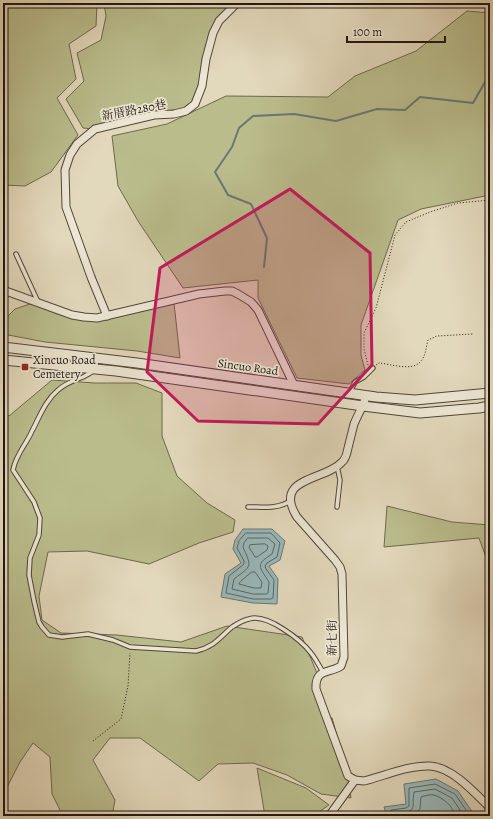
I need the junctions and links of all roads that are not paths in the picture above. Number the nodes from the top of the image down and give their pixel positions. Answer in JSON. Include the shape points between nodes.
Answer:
{"nodes":[{"id":1,"x":237,"y":3,"type":"edge"},
{"id":2,"x":16,"y":254,"type":"dead end"},
{"id":3,"x":3,"y":290,"type":"edge"},
{"id":4,"x":38,"y":303,"type":"junction"},
{"id":5,"x":107,"y":316,"type":"junction"},
{"id":6,"x":3,"y":347,"type":"edge"},
{"id":7,"x":96,"y":358,"type":"junction"},
{"id":8,"x":3,"y":360,"type":"edge"},
{"id":9,"x":372,"y":368,"type":"road end"},
{"id":10,"x":96,"y":369,"type":"junction"},
{"id":11,"x":294,"y":385,"type":"junction"},
{"id":12,"x":316,"y":388,"type":"junction"},
{"id":13,"x":350,"y":393,"type":"junction"},
{"id":14,"x":490,"y":393,"type":"edge"},
{"id":15,"x":366,"y":396,"type":"junction"},
{"id":16,"x":314,"y":399,"type":"junction"},
{"id":17,"x":363,"y":406,"type":"junction"},
{"id":18,"x":490,"y":406,"type":"edge"},
{"id":19,"x":337,"y":466,"type":"junction"},
{"id":20,"x":291,"y":500,"type":"junction"},
{"id":21,"x":337,"y":507,"type":"dead end"},
{"id":22,"x":248,"y":508,"type":"dead end"},
{"id":23,"x":323,"y":672,"type":"junction"},
{"id":24,"x":355,"y":780,"type":"junction"},
{"id":25,"x":490,"y":808,"type":"edge"},
{"id":26,"x":329,"y":816,"type":"edge"}],
"edges":[{"from":1,"to":5,"type":"street","name":"新厝路280巷","via":[[219,21],[213,33],[202,86],[195,104],[186,111],[174,114],[154,115],[95,129],[77,144],[70,155],[65,170],[66,207]]},
{"from":2,"to":4,"type":"lane"},
{"from":3,"to":4,"type":"street"},
{"from":4,"to":5,"type":"street","via":[[72,315],[97,318]]},
{"from":5,"to":11,"type":"street","via":[[199,294],[232,291],[251,302],[258,310]]},
{"from":6,"to":7,"type":"street","name":"Sincuo Road"},
{"from":7,"to":10,"type":"lane"},
{"from":7,"to":11,"type":"street","name":"Sincuo Road"},
{"from":8,"to":10,"type":"street","name":"Sincuo Road"},
{"from":9,"to":13,"type":"lane","via":[[355,382]]},
{"from":10,"to":16,"type":"street","name":"Sincuo Road"},
{"from":10,"to":23,"type":"lane","via":[[84,377],[70,381],[49,399],[13,470],[34,502],[40,518],[39,535],[30,558],[29,575],[42,627],[50,635],[62,637],[88,634],[130,647],[196,650],[206,649],[233,627],[249,618],[257,618],[274,624],[299,640]]},
{"from":11,"to":12,"type":"street","name":"Sincuo Road"},
{"from":12,"to":13,"type":"street","name":"Sincuo Road"},
{"from":12,"to":16,"type":"street"},
{"from":13,"to":15,"type":"street","name":"Sincuo Road"},
{"from":14,"to":15,"type":"street","name":"Sincuo Road","via":[[415,400]]},
{"from":15,"to":17,"type":"street"},
{"from":16,"to":17,"type":"street","name":"Sincuo Road"},
{"from":17,"to":18,"type":"street","name":"Sincuo Road","via":[[420,413]]},
{"from":17,"to":19,"type":"street","via":[[355,423],[347,456]]},
{"from":19,"to":20,"type":"street","via":[[299,484],[294,489]]},
{"from":19,"to":21,"type":"lane","via":[[340,480]]},
{"from":20,"to":22,"type":"lane","via":[[277,506]]},
{"from":20,"to":23,"type":"street","name":"新七街","via":[[297,517],[335,560],[342,574],[344,657],[341,666]]},
{"from":23,"to":24,"type":"street","name":"新七街","via":[[317,678],[316,689],[345,770],[348,776]]},
{"from":24,"to":25,"type":"street","via":[[364,781],[416,767],[437,767],[468,786]]},
{"from":24,"to":26,"type":"street"}]}
